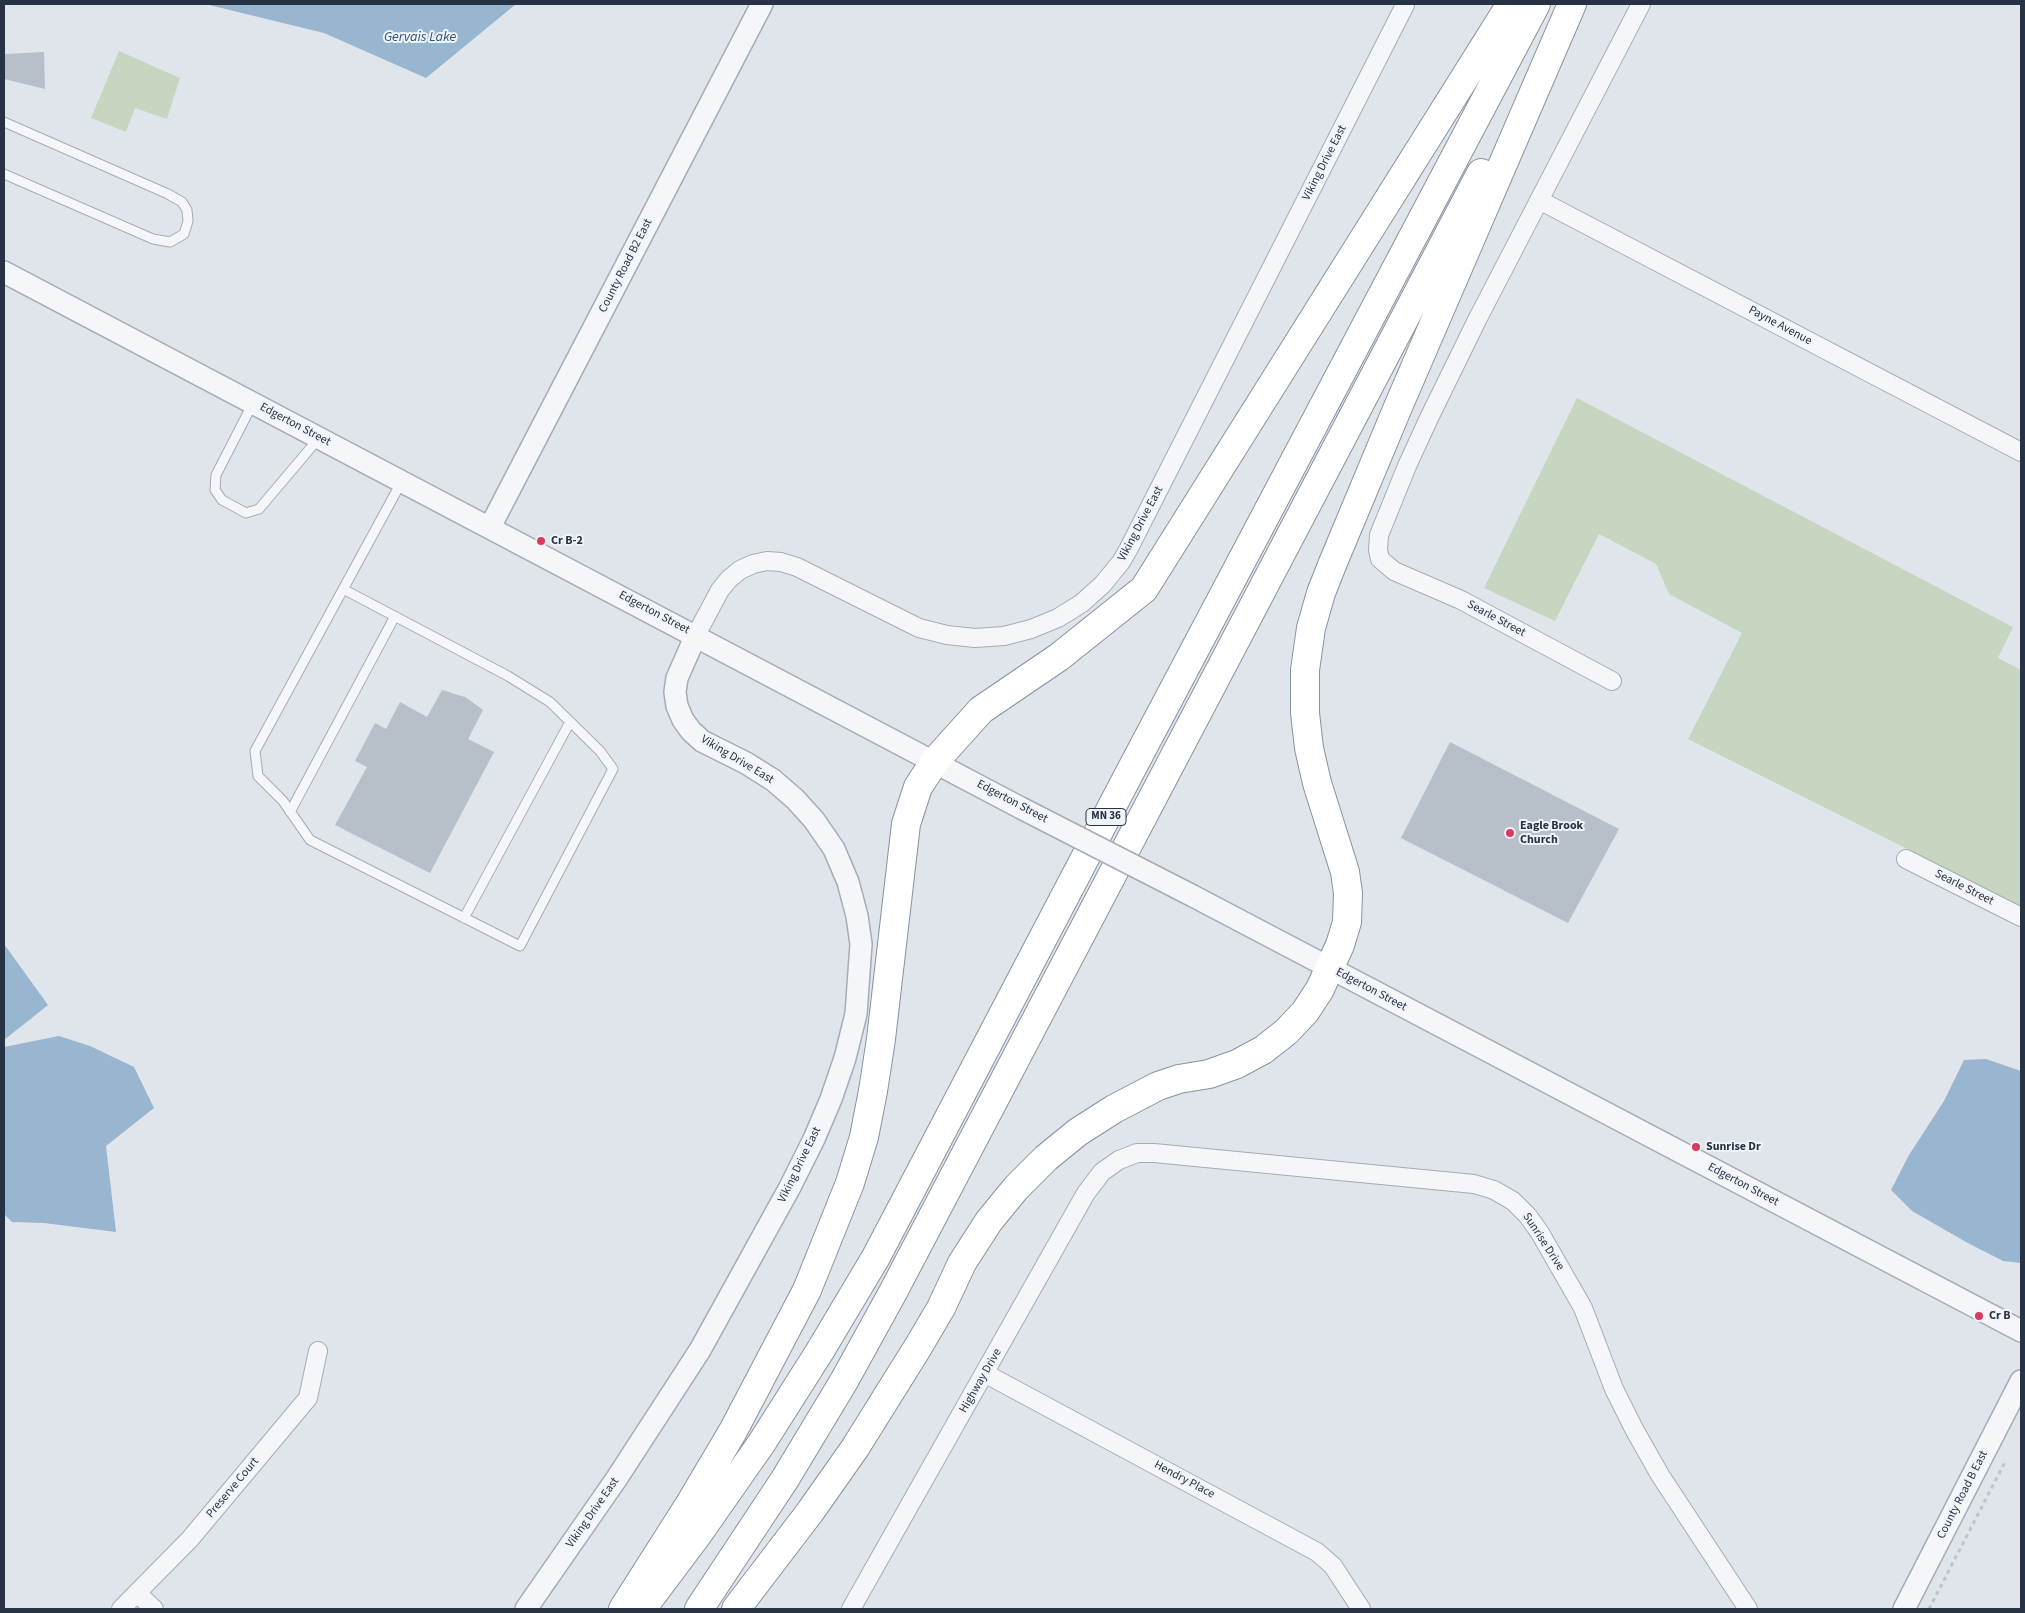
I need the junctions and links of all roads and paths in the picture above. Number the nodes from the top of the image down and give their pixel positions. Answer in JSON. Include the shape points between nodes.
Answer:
{"nodes":[{"id":1,"x":762,"y":4,"type":"edge"},
{"id":2,"x":1511,"y":4,"type":"edge"},
{"id":3,"x":1536,"y":4,"type":"edge"},
{"id":4,"x":1571,"y":4,"type":"edge"},
{"id":5,"x":1641,"y":4,"type":"edge"},
{"id":6,"x":1405,"y":5,"type":"edge"},
{"id":7,"x":4,"y":122,"type":"edge"},
{"id":8,"x":4,"y":174,"type":"edge"},
{"id":9,"x":1539,"y":200,"type":"junction"},
{"id":10,"x":4,"y":272,"type":"edge"},
{"id":11,"x":253,"y":403,"type":"junction"},
{"id":12,"x":320,"y":438,"type":"junction"},
{"id":13,"x":2021,"y":452,"type":"edge"},
{"id":14,"x":402,"y":481,"type":"junction"},
{"id":15,"x":490,"y":527,"type":"junction"},
{"id":16,"x":343,"y":589,"type":"junction"},
{"id":17,"x":395,"y":616,"type":"junction"},
{"id":18,"x":696,"y":635,"type":"junction"},
{"id":19,"x":1612,"y":681,"type":"dead end"},
{"id":20,"x":570,"y":722,"type":"junction"},
{"id":21,"x":935,"y":761,"type":"junction"},
{"id":22,"x":290,"y":812,"type":"junction"},
{"id":23,"x":1906,"y":859,"type":"dead end"},
{"id":24,"x":2021,"y":917,"type":"edge"},
{"id":25,"x":464,"y":918,"type":"junction"},
{"id":26,"x":1330,"y":968,"type":"junction"},
{"id":27,"x":1119,"y":1160,"type":"joint"},
{"id":28,"x":2021,"y":1331,"type":"edge"},
{"id":29,"x":318,"y":1352,"type":"dead end"},
{"id":30,"x":986,"y":1374,"type":"junction"},
{"id":31,"x":2021,"y":1381,"type":"edge"},
{"id":32,"x":2005,"y":1461,"type":"dead end"},
{"id":33,"x":137,"y":1593,"type":"junction"},
{"id":34,"x":122,"y":1609,"type":"edge"},
{"id":35,"x":154,"y":1609,"type":"edge"},
{"id":36,"x":526,"y":1609,"type":"edge"},
{"id":37,"x":622,"y":1609,"type":"edge"},
{"id":38,"x":641,"y":1609,"type":"edge"},
{"id":39,"x":700,"y":1609,"type":"edge"},
{"id":40,"x":736,"y":1609,"type":"edge"},
{"id":41,"x":851,"y":1609,"type":"edge"},
{"id":42,"x":1361,"y":1609,"type":"edge"},
{"id":43,"x":1748,"y":1609,"type":"edge"},
{"id":44,"x":1904,"y":1609,"type":"edge"},
{"id":45,"x":1929,"y":1609,"type":"edge"}],
"edges":[{"from":1,"to":15,"type":"street","name":"County Road B2 East"},
{"from":2,"to":21,"type":"highway","via":[[1144,589],[1058,657],[981,710]]},
{"from":3,"to":38,"type":"highway","number":"MN 36","via":[[876,1257],[760,1444]]},
{"from":4,"to":26,"type":"highway","via":[[1320,593],[1311,628],[1305,670],[1304,713],[1317,783],[1345,872],[1348,893],[1346,922]]},
{"from":4,"to":39,"type":"highway","number":"MN 36","via":[[892,1294],[785,1479]]},
{"from":5,"to":9,"type":"street"},
{"from":6,"to":18,"type":"street","name":"Viking Drive East","via":[[1128,550],[1103,584],[1082,603],[1058,618],[1013,634],[975,638],[947,635],[919,628],[797,567],[767,561],[740,570],[729,579]]},
{"from":7,"to":8,"type":"lane","via":[[168,194],[182,202],[188,221],[184,234],[170,242],[153,239]]},
{"from":9,"to":13,"type":"street","name":"Payne Avenue"},
{"from":9,"to":19,"type":"street","name":"Searle Street","via":[[1407,466],[1379,535],[1378,550],[1380,559],[1394,571],[1461,600]]},
{"from":10,"to":11,"type":"street","name":"Edgerton Street"},
{"from":11,"to":12,"type":"street","name":"Edgerton Street"},
{"from":11,"to":12,"type":"lane","via":[[216,475],[215,490],[222,500],[246,513],[259,509]]},
{"from":12,"to":14,"type":"street","name":"Edgerton Street"},
{"from":14,"to":15,"type":"street","name":"Edgerton Street"},
{"from":14,"to":16,"type":"lane"},
{"from":15,"to":18,"type":"street","name":"Edgerton Street"},
{"from":16,"to":17,"type":"lane"},
{"from":16,"to":22,"type":"lane","via":[[255,751],[258,776]]},
{"from":17,"to":20,"type":"lane","via":[[508,676],[550,702]]},
{"from":17,"to":22,"type":"lane"},
{"from":18,"to":21,"type":"street","name":"Edgerton Street"},
{"from":18,"to":36,"type":"street","name":"Viking Drive East","via":[[677,678],[675,692],[683,720],[702,741],[746,763],[780,786],[814,820],[834,849],[848,882],[861,944],[856,1014],[842,1066],[814,1139],[700,1350]]},
{"from":20,"to":25,"type":"lane"},
{"from":20,"to":25,"type":"lane","via":[[600,751],[613,769],[520,946]]},
{"from":21,"to":26,"type":"street","name":"Edgerton Street","bridge":true},
{"from":21,"to":37,"type":"highway","via":[[918,787],[906,824],[879,1056],[864,1137],[850,1183],[807,1290],[733,1431]]},
{"from":22,"to":25,"type":"lane","via":[[310,840]]},
{"from":23,"to":24,"type":"street","name":"Searle Street"},
{"from":26,"to":28,"type":"street","name":"Edgerton Street"},
{"from":26,"to":40,"type":"highway","via":[[1305,1012],[1263,1050],[1209,1074],[1158,1086],[1114,1108],[1078,1132],[1016,1188],[989,1221],[962,1263],[923,1340],[855,1448]]},
{"from":27,"to":30,"type":"street","name":"Highway Drive","via":[[1102,1172],[1086,1193]]},
{"from":27,"to":43,"type":"street","name":"Sunrise Drive","via":[[1136,1153],[1154,1153],[1474,1184],[1513,1201],[1540,1233],[1583,1308],[1614,1389],[1660,1475]]},
{"from":29,"to":33,"type":"street","name":"Preserve Court","via":[[308,1398],[190,1539]]},
{"from":30,"to":41,"type":"street","name":"Highway Drive"},
{"from":30,"to":42,"type":"street","name":"Hendry Place","via":[[1317,1552],[1333,1566]]},
{"from":31,"to":44,"type":"street","name":"County Road B East"},
{"from":32,"to":45,"type":"path"},
{"from":33,"to":34,"type":"street","name":"Preserve Court"},
{"from":33,"to":35,"type":"street"}]}
